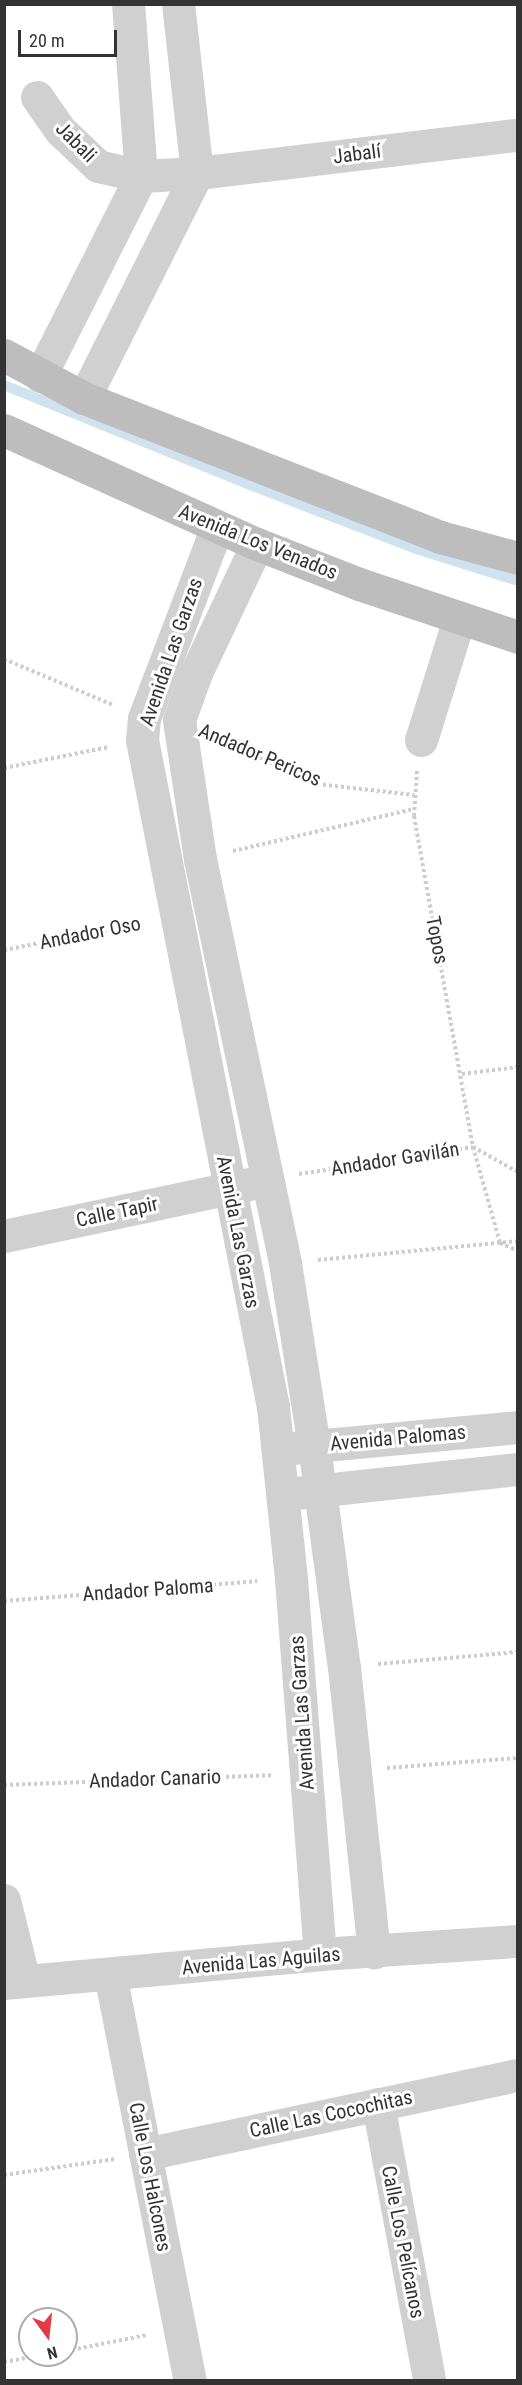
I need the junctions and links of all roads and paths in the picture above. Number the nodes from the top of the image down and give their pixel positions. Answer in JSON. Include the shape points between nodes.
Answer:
{"nodes":[{"id":1,"x":128,"y":4,"type":"edge"},
{"id":2,"x":178,"y":4,"type":"edge"},
{"id":3,"x":36,"y":97,"type":"dead end"},
{"id":4,"x":518,"y":135,"type":"edge"},
{"id":5,"x":197,"y":173,"type":"junction"},
{"id":6,"x":141,"y":176,"type":"junction"},
{"id":7,"x":4,"y":356,"type":"edge"},
{"id":8,"x":40,"y":376,"type":"junction"},
{"id":9,"x":84,"y":398,"type":"junction"},
{"id":10,"x":4,"y":430,"type":"edge"},
{"id":11,"x":217,"y":527,"type":"junction"},
{"id":12,"x":257,"y":544,"type":"junction"},
{"id":13,"x":518,"y":558,"type":"edge"},
{"id":14,"x":459,"y":619,"type":"junction"},
{"id":15,"x":518,"y":637,"type":"edge"},
{"id":16,"x":4,"y":659,"type":"edge"},
{"id":17,"x":179,"y":720,"type":"junction"},
{"id":18,"x":143,"y":729,"type":"junction"},
{"id":19,"x":420,"y":740,"type":"joint"},
{"id":20,"x":4,"y":768,"type":"edge"},
{"id":21,"x":414,"y":795,"type":"junction"},
{"id":22,"x":414,"y":809,"type":"junction"},
{"id":23,"x":200,"y":859,"type":"junction"},
{"id":24,"x":176,"y":916,"type":"junction"},
{"id":25,"x":4,"y":950,"type":"edge"},
{"id":26,"x":518,"y":1066,"type":"edge"},
{"id":27,"x":462,"y":1074,"type":"junction"},
{"id":28,"x":473,"y":1147,"type":"junction"},
{"id":29,"x":518,"y":1172,"type":"edge"},
{"id":30,"x":266,"y":1180,"type":"junction"},
{"id":31,"x":229,"y":1188,"type":"junction"},
{"id":32,"x":4,"y":1236,"type":"edge"},
{"id":33,"x":518,"y":1241,"type":"edge"},
{"id":34,"x":500,"y":1243,"type":"junction"},
{"id":35,"x":518,"y":1251,"type":"edge"},
{"id":36,"x":285,"y":1263,"type":"junction"},
{"id":37,"x":518,"y":1427,"type":"edge"},
{"id":38,"x":314,"y":1446,"type":"junction"},
{"id":39,"x":278,"y":1450,"type":"junction"},
{"id":40,"x":518,"y":1470,"type":"edge"},
{"id":41,"x":318,"y":1490,"type":"junction"},
{"id":42,"x":283,"y":1494,"type":"junction"},
{"id":43,"x":291,"y":1578,"type":"junction"},
{"id":44,"x":4,"y":1601,"type":"edge"},
{"id":45,"x":518,"y":1652,"type":"edge"},
{"id":46,"x":344,"y":1667,"type":"junction"},
{"id":47,"x":518,"y":1758,"type":"edge"},
{"id":48,"x":355,"y":1770,"type":"junction"},
{"id":49,"x":306,"y":1774,"type":"junction"},
{"id":50,"x":4,"y":1785,"type":"edge"},
{"id":51,"x":4,"y":1900,"type":"edge"},
{"id":52,"x":518,"y":1941,"type":"edge"},
{"id":53,"x":374,"y":1952,"type":"junction"},
{"id":54,"x":320,"y":1954,"type":"junction"},
{"id":55,"x":110,"y":1974,"type":"junction"},
{"id":56,"x":14,"y":1982,"type":"edge"},
{"id":57,"x":518,"y":2075,"type":"edge"},
{"id":58,"x":378,"y":2104,"type":"junction"},
{"id":59,"x":145,"y":2154,"type":"junction"},
{"id":60,"x":4,"y":2175,"type":"edge"},
{"id":61,"x":180,"y":2329,"type":"junction"},
{"id":62,"x":78,"y":2349,"type":"edge"},
{"id":63,"x":190,"y":2380,"type":"edge"},
{"id":64,"x":429,"y":2380,"type":"edge"}],
"edges":[{"from":1,"to":6,"type":"street"},
{"from":2,"to":5,"type":"street"},
{"from":3,"to":6,"type":"street","name":"Jabali","via":[[60,130],[98,166]]},
{"from":4,"to":5,"type":"street","name":"Jabalí"},
{"from":5,"to":6,"type":"street","name":"Jabali"},
{"from":5,"to":9,"type":"street"},
{"from":6,"to":8,"type":"street"},
{"from":7,"to":8,"type":"street"},
{"from":8,"to":9,"type":"street"},
{"from":9,"to":13,"type":"street","via":[[440,537]]},
{"from":10,"to":11,"type":"street","name":"Avenida Los Venados"},
{"from":11,"to":12,"type":"street","name":"Avenida Los Venados"},
{"from":11,"to":18,"type":"street","name":"Avenida Las Garzas"},
{"from":12,"to":14,"type":"street","name":"Avenida Los Venados"},
{"from":12,"to":17,"type":"street","name":"Avenida Las Garzas","via":[[196,673]]},
{"from":14,"to":15,"type":"street","name":"Avenida Los Venados"},
{"from":14,"to":19,"type":"street"},
{"from":16,"to":18,"type":"path"},
{"from":17,"to":21,"type":"path","name":"Andador Pericos","via":[[317,784]]},
{"from":17,"to":23,"type":"street","name":"Avenida Las Garzas"},
{"from":18,"to":20,"type":"path"},
{"from":18,"to":24,"type":"street","name":"Avenida Las Garzas"},
{"from":19,"to":21,"type":"path","name":"Topos"},
{"from":21,"to":22,"type":"path","name":"Topos"},
{"from":22,"to":23,"type":"path"},
{"from":22,"to":27,"type":"path","name":"Topos"},
{"from":23,"to":30,"type":"street","name":"Avenida Las Garzas"},
{"from":24,"to":25,"type":"path","name":"Andador Oso"},
{"from":24,"to":31,"type":"street","name":"Avenida Las Garzas"},
{"from":26,"to":27,"type":"path"},
{"from":27,"to":28,"type":"path","name":"Topos"},
{"from":28,"to":29,"type":"path","name":"Andador Gavilán"},
{"from":28,"to":30,"type":"path","name":"Andador Gavilán"},
{"from":28,"to":34,"type":"path","name":"Topos"},
{"from":30,"to":31,"type":"street","name":"Calle Tapir"},
{"from":30,"to":36,"type":"street","name":"Avenida Las Garzas"},
{"from":31,"to":32,"type":"street","name":"Calle Tapir"},
{"from":31,"to":39,"type":"street","name":"Avenida Las Garzas"},
{"from":33,"to":34,"type":"path"},
{"from":34,"to":35,"type":"path"},
{"from":34,"to":36,"type":"path"},
{"from":36,"to":38,"type":"street","name":"Avenida Las Garzas"},
{"from":37,"to":38,"type":"street","name":"Avenida Palomas"},
{"from":38,"to":39,"type":"street","name":"Avenida Palomas"},
{"from":38,"to":41,"type":"street","name":"Avenida Las Garzas"},
{"from":39,"to":42,"type":"street","name":"Avenida Las Garzas"},
{"from":40,"to":41,"type":"street"},
{"from":41,"to":42,"type":"street"},
{"from":41,"to":46,"type":"street","name":"Avenida Las Garzas"},
{"from":42,"to":43,"type":"street","name":"Avenida Las Garzas"},
{"from":43,"to":44,"type":"path","name":"Andador Paloma"},
{"from":43,"to":49,"type":"street","name":"Avenida Las Garzas"},
{"from":45,"to":46,"type":"path"},
{"from":46,"to":48,"type":"street","name":"Avenida Las Garzas"},
{"from":47,"to":48,"type":"path"},
{"from":48,"to":53,"type":"street","name":"Avenida Las Garzas"},
{"from":49,"to":50,"type":"path","name":"Andador Canario"},
{"from":49,"to":54,"type":"street","name":"Avenida Las Garzas"},
{"from":51,"to":56,"type":"street"},
{"from":52,"to":53,"type":"street","name":"Avenida Las Aguilas"},
{"from":53,"to":54,"type":"street","name":"Avenida Las Aguilas"},
{"from":54,"to":55,"type":"street","name":"Avenida Las Aguilas"},
{"from":55,"to":56,"type":"street","name":"Avenida Las Aguilas"},
{"from":55,"to":59,"type":"street","name":"Calle Los Halcones"},
{"from":57,"to":58,"type":"street","name":"Calle Las Cocochitas"},
{"from":58,"to":59,"type":"street","name":"Calle Las Cocochitas"},
{"from":58,"to":64,"type":"street","name":"Calle Los Pelícanos"},
{"from":59,"to":60,"type":"path"},
{"from":59,"to":61,"type":"street","name":"Calle Los Halcones"},
{"from":61,"to":62,"type":"path"},
{"from":61,"to":63,"type":"street","name":"Calle Los Halcones"}]}
